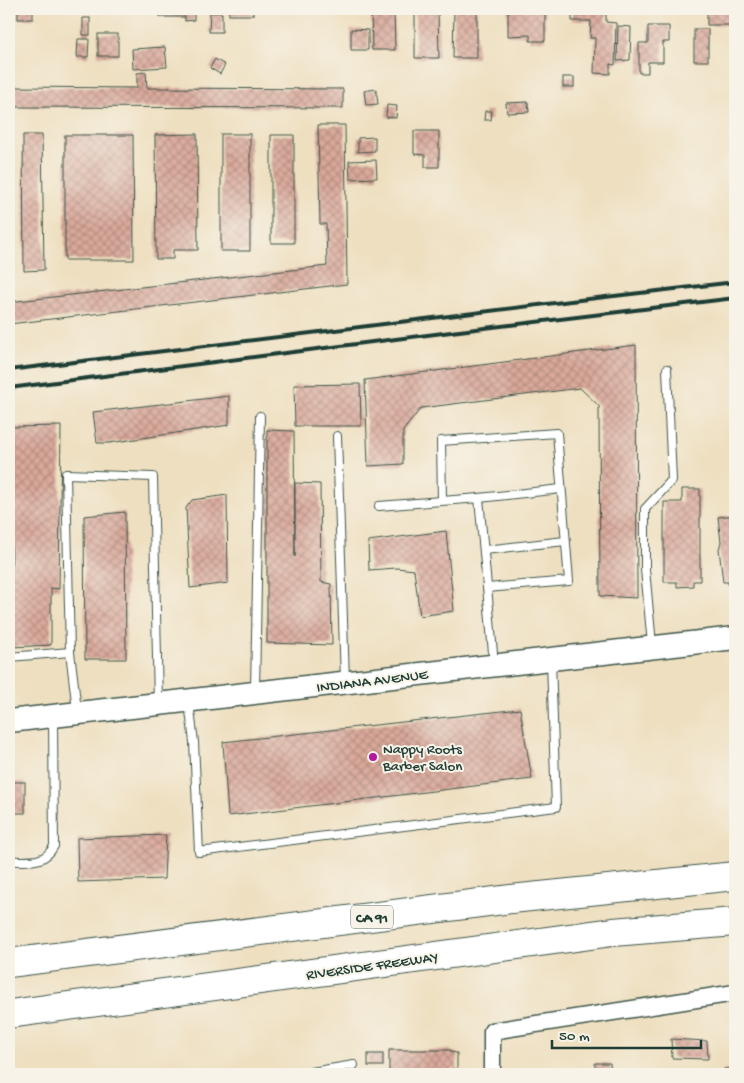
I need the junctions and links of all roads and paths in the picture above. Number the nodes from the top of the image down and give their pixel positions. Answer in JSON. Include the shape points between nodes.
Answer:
{"nodes":[{"id":1,"x":667,"y":369,"type":"dead end"},
{"id":2,"x":260,"y":416,"type":"dead end"},
{"id":3,"x":337,"y":436,"type":"dead end"},
{"id":4,"x":561,"y":489,"type":"junction"},
{"id":5,"x":480,"y":498,"type":"junction"},
{"id":6,"x":442,"y":500,"type":"junction"},
{"id":7,"x":379,"y":506,"type":"dead end"},
{"id":8,"x":565,"y":542,"type":"junction"},
{"id":9,"x":485,"y":550,"type":"junction"},
{"id":10,"x":487,"y":588,"type":"junction"},
{"id":11,"x":735,"y":638,"type":"edge"},
{"id":12,"x":652,"y":647,"type":"junction"},
{"id":13,"x":70,"y":652,"type":"junction"},
{"id":14,"x":9,"y":657,"type":"edge"},
{"id":15,"x":551,"y":659,"type":"junction"},
{"id":16,"x":494,"y":666,"type":"junction"},
{"id":17,"x":345,"y":682,"type":"junction"},
{"id":18,"x":255,"y":693,"type":"junction"},
{"id":19,"x":189,"y":701,"type":"junction"},
{"id":20,"x":158,"y":704,"type":"junction"},
{"id":21,"x":78,"y":713,"type":"junction"},
{"id":22,"x":54,"y":716,"type":"junction"},
{"id":23,"x":9,"y":721,"type":"edge"},
{"id":24,"x":9,"y":860,"type":"edge"},
{"id":25,"x":735,"y":876,"type":"edge"},
{"id":26,"x":735,"y":922,"type":"edge"},
{"id":27,"x":9,"y":963,"type":"edge"},
{"id":28,"x":735,"y":993,"type":"edge"},
{"id":29,"x":9,"y":1014,"type":"edge"},
{"id":30,"x":354,"y":1065,"type":"dead end"},
{"id":31,"x":299,"y":1074,"type":"edge"},
{"id":32,"x":492,"y":1074,"type":"edge"}],
"edges":[{"from":1,"to":12,"type":"lane","via":[[672,480],[645,509]]},
{"from":2,"to":18,"type":"lane"},
{"from":3,"to":17,"type":"lane"},
{"from":4,"to":5,"type":"lane"},
{"from":4,"to":6,"type":"lane","via":[[557,434],[441,441]]},
{"from":4,"to":8,"type":"lane"},
{"from":5,"to":6,"type":"lane"},
{"from":5,"to":9,"type":"lane"},
{"from":6,"to":7,"type":"lane"},
{"from":8,"to":9,"type":"lane"},
{"from":8,"to":10,"type":"lane","via":[[569,582]]},
{"from":9,"to":10,"type":"lane"},
{"from":10,"to":16,"type":"lane"},
{"from":11,"to":12,"type":"main road","name":"INDIANA AVENUE"},
{"from":12,"to":15,"type":"main road","name":"INDIANA AVENUE"},
{"from":13,"to":14,"type":"lane"},
{"from":13,"to":20,"type":"lane","via":[[66,474],[153,477]]},
{"from":13,"to":21,"type":"lane"},
{"from":15,"to":16,"type":"main road","name":"INDIANA AVENUE"},
{"from":15,"to":19,"type":"lane","via":[[556,807],[199,852]]},
{"from":16,"to":17,"type":"main road","name":"INDIANA AVENUE"},
{"from":17,"to":18,"type":"main road","name":"INDIANA AVENUE"},
{"from":18,"to":19,"type":"main road","name":"INDIANA AVENUE"},
{"from":19,"to":20,"type":"main road","name":"INDIANA AVENUE"},
{"from":20,"to":21,"type":"main road","name":"INDIANA AVENUE"},
{"from":21,"to":22,"type":"main road","name":"INDIANA AVENUE"},
{"from":22,"to":23,"type":"main road","name":"INDIANA AVENUE"},
{"from":22,"to":24,"type":"lane","via":[[54,846],[49,856],[38,860]]},
{"from":25,"to":27,"type":"highway","number":"CA 91","via":[[511,899]]},
{"from":26,"to":29,"type":"highway","name":"RIVERSIDE FREEWAY","via":[[613,932]]},
{"from":28,"to":32,"type":"street","via":[[492,1031]]},
{"from":30,"to":31,"type":"lane"}]}
